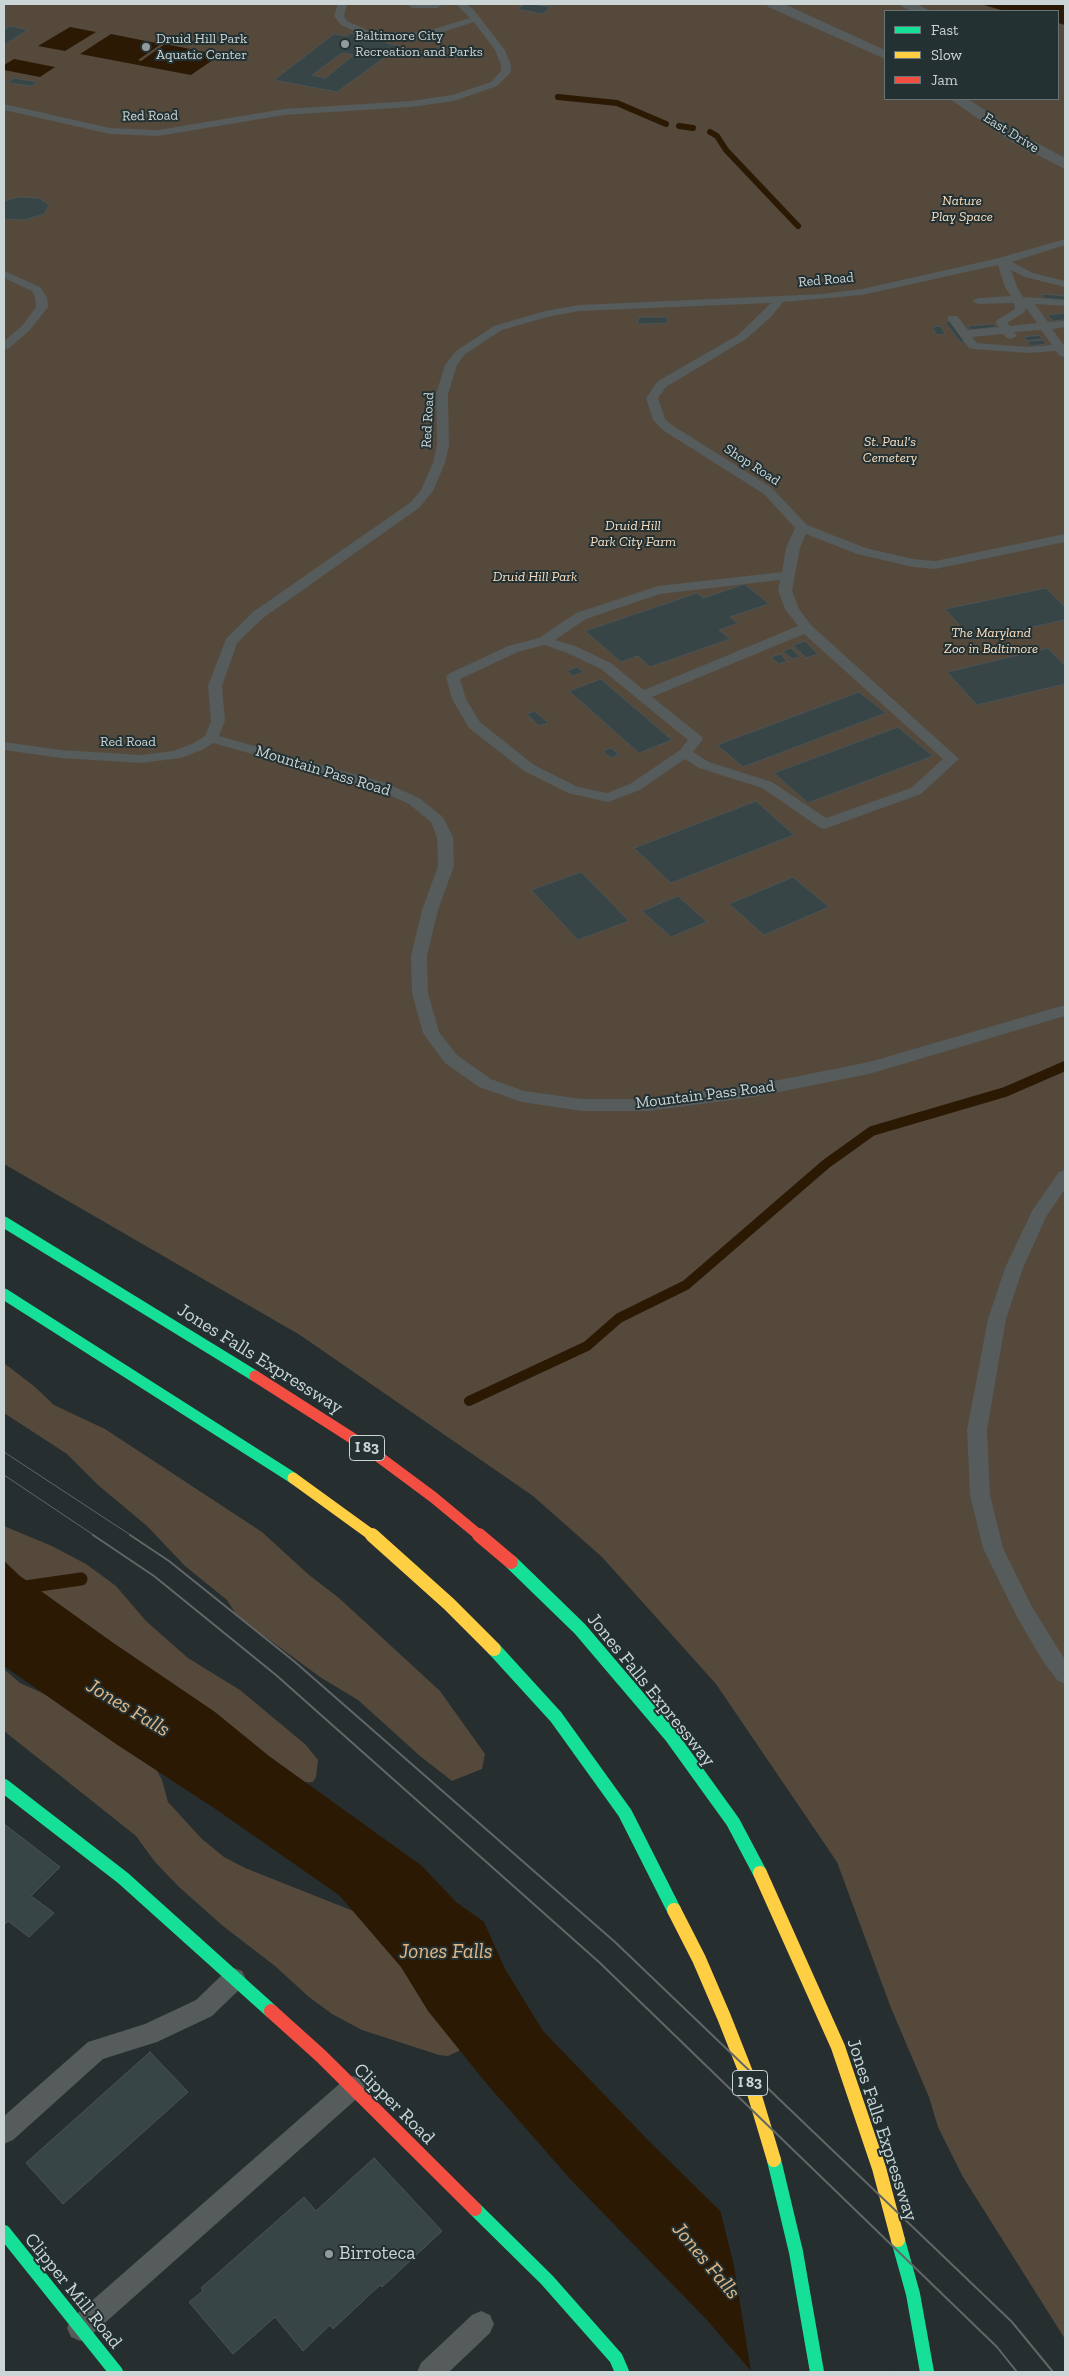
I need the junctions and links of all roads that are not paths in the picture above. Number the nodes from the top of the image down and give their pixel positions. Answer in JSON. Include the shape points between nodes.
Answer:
{"nodes":[{"id":1,"x":342,"y":4,"type":"edge"},
{"id":2,"x":413,"y":4,"type":"edge"},
{"id":3,"x":437,"y":4,"type":"edge"},
{"id":4,"x":461,"y":4,"type":"edge"},
{"id":5,"x":772,"y":4,"type":"edge"},
{"id":6,"x":905,"y":4,"type":"edge"},
{"id":7,"x":920,"y":10,"type":"edge"},
{"id":8,"x":475,"y":19,"type":"junction"},
{"id":9,"x":884,"y":56,"type":"edge"},
{"id":10,"x":960,"y":100,"type":"edge"},
{"id":11,"x":4,"y":107,"type":"edge"},
{"id":12,"x":1065,"y":164,"type":"edge"},
{"id":13,"x":1065,"y":242,"type":"edge"},
{"id":14,"x":1002,"y":261,"type":"junction"},
{"id":15,"x":4,"y":274,"type":"edge"},
{"id":16,"x":1065,"y":284,"type":"edge"},
{"id":17,"x":780,"y":299,"type":"junction"},
{"id":18,"x":1020,"y":299,"type":"junction"},
{"id":19,"x":978,"y":300,"type":"dead end"},
{"id":20,"x":1065,"y":303,"type":"edge"},
{"id":21,"x":1065,"y":324,"type":"edge"},
{"id":22,"x":1006,"y":328,"type":"junction"},
{"id":23,"x":1046,"y":328,"type":"junction"},
{"id":24,"x":1065,"y":329,"type":"edge"},
{"id":25,"x":966,"y":336,"type":"junction"},
{"id":26,"x":4,"y":347,"type":"edge"},
{"id":27,"x":1063,"y":350,"type":"edge"},
{"id":28,"x":1015,"y":354,"type":"junction"},
{"id":29,"x":802,"y":528,"type":"junction"},
{"id":30,"x":1063,"y":542,"type":"edge"},
{"id":31,"x":787,"y":575,"type":"junction"},
{"id":32,"x":806,"y":628,"type":"junction"},
{"id":33,"x":544,"y":641,"type":"junction"},
{"id":34,"x":642,"y":696,"type":"junction"},
{"id":35,"x":211,"y":738,"type":"junction"},
{"id":36,"x":4,"y":746,"type":"edge"},
{"id":37,"x":685,"y":753,"type":"junction"},
{"id":38,"x":1065,"y":1010,"type":"edge"},
{"id":39,"x":1065,"y":1176,"type":"edge"},
{"id":40,"x":4,"y":1222,"type":"edge"},
{"id":41,"x":4,"y":1294,"type":"edge"},
{"id":42,"x":1065,"y":1675,"type":"edge"},
{"id":43,"x":4,"y":1786,"type":"edge"},
{"id":44,"x":234,"y":1979,"type":"junction"},
{"id":45,"x":353,"y":2087,"type":"junction"},
{"id":46,"x":4,"y":2132,"type":"edge"},
{"id":47,"x":4,"y":2232,"type":"edge"},
{"id":48,"x":481,"y":2324,"type":"dead end"},
{"id":49,"x":80,"y":2328,"type":"junction"},
{"id":50,"x":116,"y":2372,"type":"edge"},
{"id":51,"x":430,"y":2372,"type":"edge"},
{"id":52,"x":622,"y":2372,"type":"edge"},
{"id":53,"x":818,"y":2372,"type":"edge"},
{"id":54,"x":927,"y":2372,"type":"edge"}],
"edges":[{"from":1,"to":8,"type":"lane","via":[[339,16],[344,23],[356,30],[382,36],[425,35]]},
{"from":2,"to":3,"type":"street"},
{"from":4,"to":8,"type":"lane","name":"Red Road"},
{"from":5,"to":9,"type":"street"},
{"from":6,"to":7,"type":"street"},
{"from":8,"to":11,"type":"lane","name":"Red Road","via":[[500,50],[506,72],[484,89],[454,98],[284,112],[158,133],[110,131]]},
{"from":10,"to":12,"type":"street","name":"East Drive","via":[[1018,139]]},
{"from":13,"to":14,"type":"lane","name":"Red Road"},
{"from":14,"to":16,"type":"lane","via":[[1029,275]]},
{"from":14,"to":17,"type":"lane","name":"Red Road","via":[[862,292]]},
{"from":14,"to":18,"type":"lane","via":[[1011,288]]},
{"from":15,"to":26,"type":"lane","via":[[36,289],[42,307],[26,328]]},
{"from":17,"to":29,"type":"lane","name":"Shop Road","via":[[742,337],[662,384],[652,398],[659,420],[668,428],[768,491]]},
{"from":17,"to":35,"type":"lane","name":"Red Road","via":[[579,308],[512,323],[460,353],[446,377],[442,394],[443,445],[427,491],[416,505],[242,629],[231,642],[215,686],[218,721]]},
{"from":18,"to":19,"type":"lane"},
{"from":18,"to":20,"type":"lane"},
{"from":18,"to":22,"type":"lane","via":[[1021,310]]},
{"from":18,"to":23,"type":"lane","via":[[1030,306]]},
{"from":21,"to":23,"type":"lane"},
{"from":22,"to":23,"type":"lane"},
{"from":22,"to":25,"type":"lane"},
{"from":22,"to":25,"type":"lane","via":[[954,321]]},
{"from":22,"to":28,"type":"lane"},
{"from":23,"to":24,"type":"lane"},
{"from":23,"to":27,"type":"lane"},
{"from":25,"to":28,"type":"lane","via":[[971,345]]},
{"from":27,"to":28,"type":"lane"},
{"from":29,"to":30,"type":"lane","name":"Shop Road","via":[[862,551],[935,565]]},
{"from":29,"to":31,"type":"lane"},
{"from":31,"to":32,"type":"lane","via":[[784,590],[792,609]]},
{"from":31,"to":33,"type":"lane","via":[[658,590],[581,616]]},
{"from":32,"to":34,"type":"lane"},
{"from":32,"to":37,"type":"lane","via":[[952,759],[916,791],[824,824],[767,785],[704,765]]},
{"from":33,"to":34,"type":"lane","via":[[606,666]]},
{"from":33,"to":37,"type":"lane","via":[[512,649],[453,677],[459,699],[474,726],[528,768],[573,790],[608,798],[635,787]]},
{"from":34,"to":37,"type":"lane","via":[[696,740]]},
{"from":35,"to":36,"type":"lane","name":"Red Road","via":[[176,755],[141,759],[61,754]]},
{"from":35,"to":38,"type":"lane","name":"Mountain Pass Road","via":[[380,786],[414,802],[438,820],[445,837],[446,866],[430,910],[419,956],[420,993],[431,1034],[451,1060],[485,1083],[522,1096],[582,1105],[648,1105],[754,1091],[869,1068]]},
{"from":39,"to":42,"type":"lane","via":[[1038,1215],[1014,1268],[997,1319],[977,1430],[980,1495],[993,1548],[1050,1657]]},
{"from":40,"to":54,"type":"main road","name":"Jones Falls Expressway","number":"I 83","via":[[290,1397],[433,1497],[506,1557],[580,1629],[671,1736],[727,1814],[773,1899],[838,2047],[879,2168],[913,2294]]},
{"from":41,"to":53,"type":"main road","number":"I 83","via":[[314,1491],[380,1541],[449,1604],[556,1718],[625,1813],[699,1960],[754,2093],[778,2174],[796,2252]]},
{"from":43,"to":44,"type":"main road","name":"Clipper Road","via":[[123,1878]]},
{"from":44,"to":45,"type":"main road","name":"Clipper Road"},
{"from":44,"to":46,"type":"lane","via":[[204,2008],[149,2034],[96,2050]]},
{"from":45,"to":49,"type":"lane"},
{"from":45,"to":52,"type":"main road","name":"Clipper Road","via":[[546,2280],[616,2358]]},
{"from":47,"to":49,"type":"main road","name":"Clipper Mill Road"},
{"from":48,"to":51,"type":"lane"},
{"from":49,"to":50,"type":"main road","name":"Clipper Mill Road"}]}
